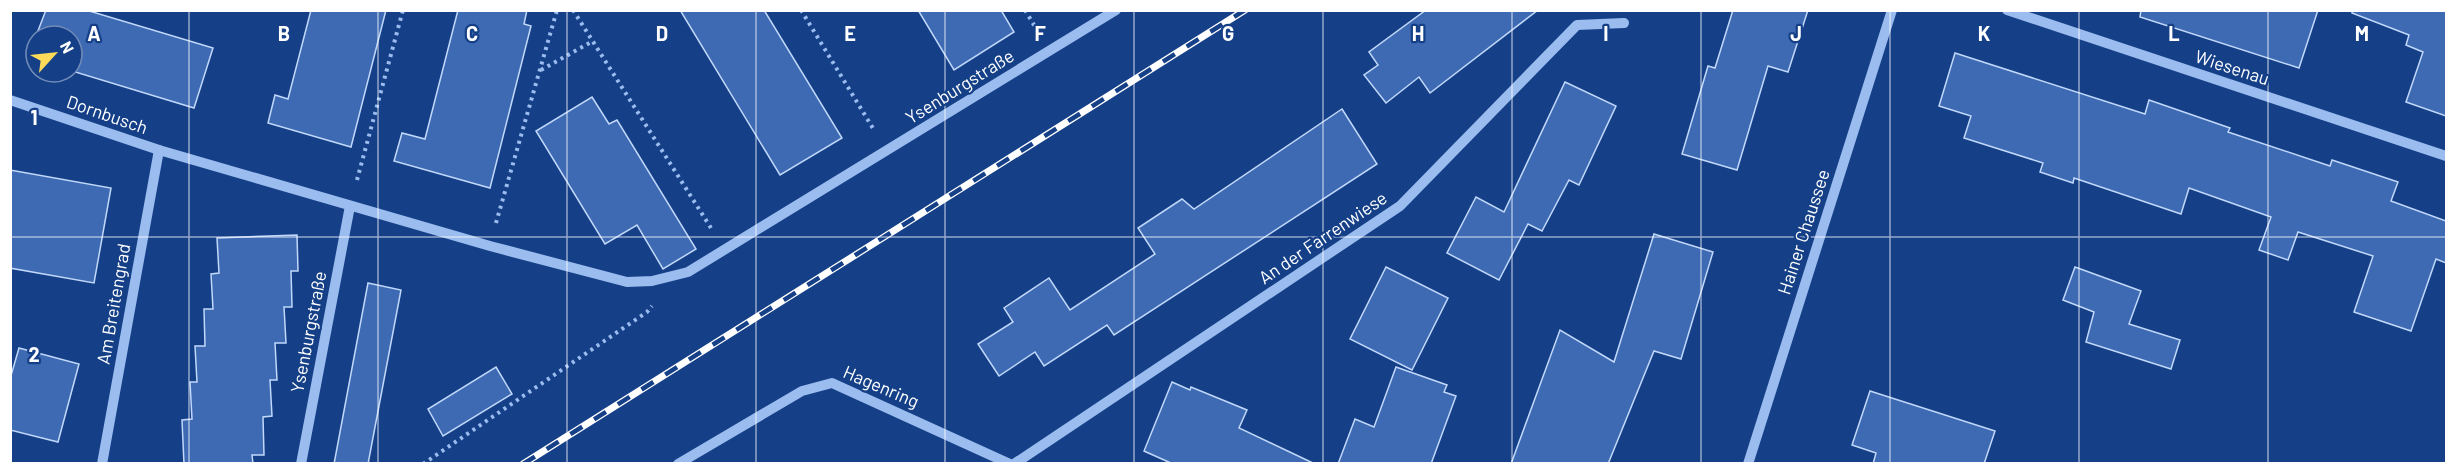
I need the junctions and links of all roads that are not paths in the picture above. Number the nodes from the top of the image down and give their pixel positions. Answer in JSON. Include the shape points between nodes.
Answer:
{"nodes":[{"id":1,"x":1116,"y":10,"type":"edge"},
{"id":2,"x":1892,"y":10,"type":"edge"},
{"id":3,"x":2007,"y":10,"type":"edge"},
{"id":4,"x":1624,"y":22,"type":"dead end"},
{"id":5,"x":10,"y":100,"type":"edge"},
{"id":6,"x":159,"y":150,"type":"junction"},
{"id":7,"x":2446,"y":156,"type":"edge"},
{"id":8,"x":350,"y":206,"type":"junction"},
{"id":9,"x":102,"y":464,"type":"edge"},
{"id":10,"x":302,"y":464,"type":"edge"},
{"id":11,"x":678,"y":464,"type":"edge"},
{"id":12,"x":1012,"y":464,"type":"edge"},
{"id":13,"x":1748,"y":464,"type":"edge"}],
"edges":[{"from":1,"to":8,"type":"street","name":"Ysenburgstraße","via":[[887,152],[674,277],[627,282]]},
{"from":2,"to":13,"type":"street","name":"Hainer Chaussee"},
{"from":3,"to":7,"type":"street","name":"Wiesenau"},
{"from":4,"to":12,"type":"street","name":"An der Farrenwiese","via":[[1577,25],[1400,206]]},
{"from":5,"to":6,"type":"street","name":"Dornbusch"},
{"from":6,"to":8,"type":"street","name":"Ysenburgstraße"},
{"from":6,"to":9,"type":"street","name":"Am Breitengrad"},
{"from":8,"to":10,"type":"street","name":"Ysenburgstraße"},
{"from":11,"to":12,"type":"street","name":"Hagenring","via":[[801,391],[832,383]]}]}
